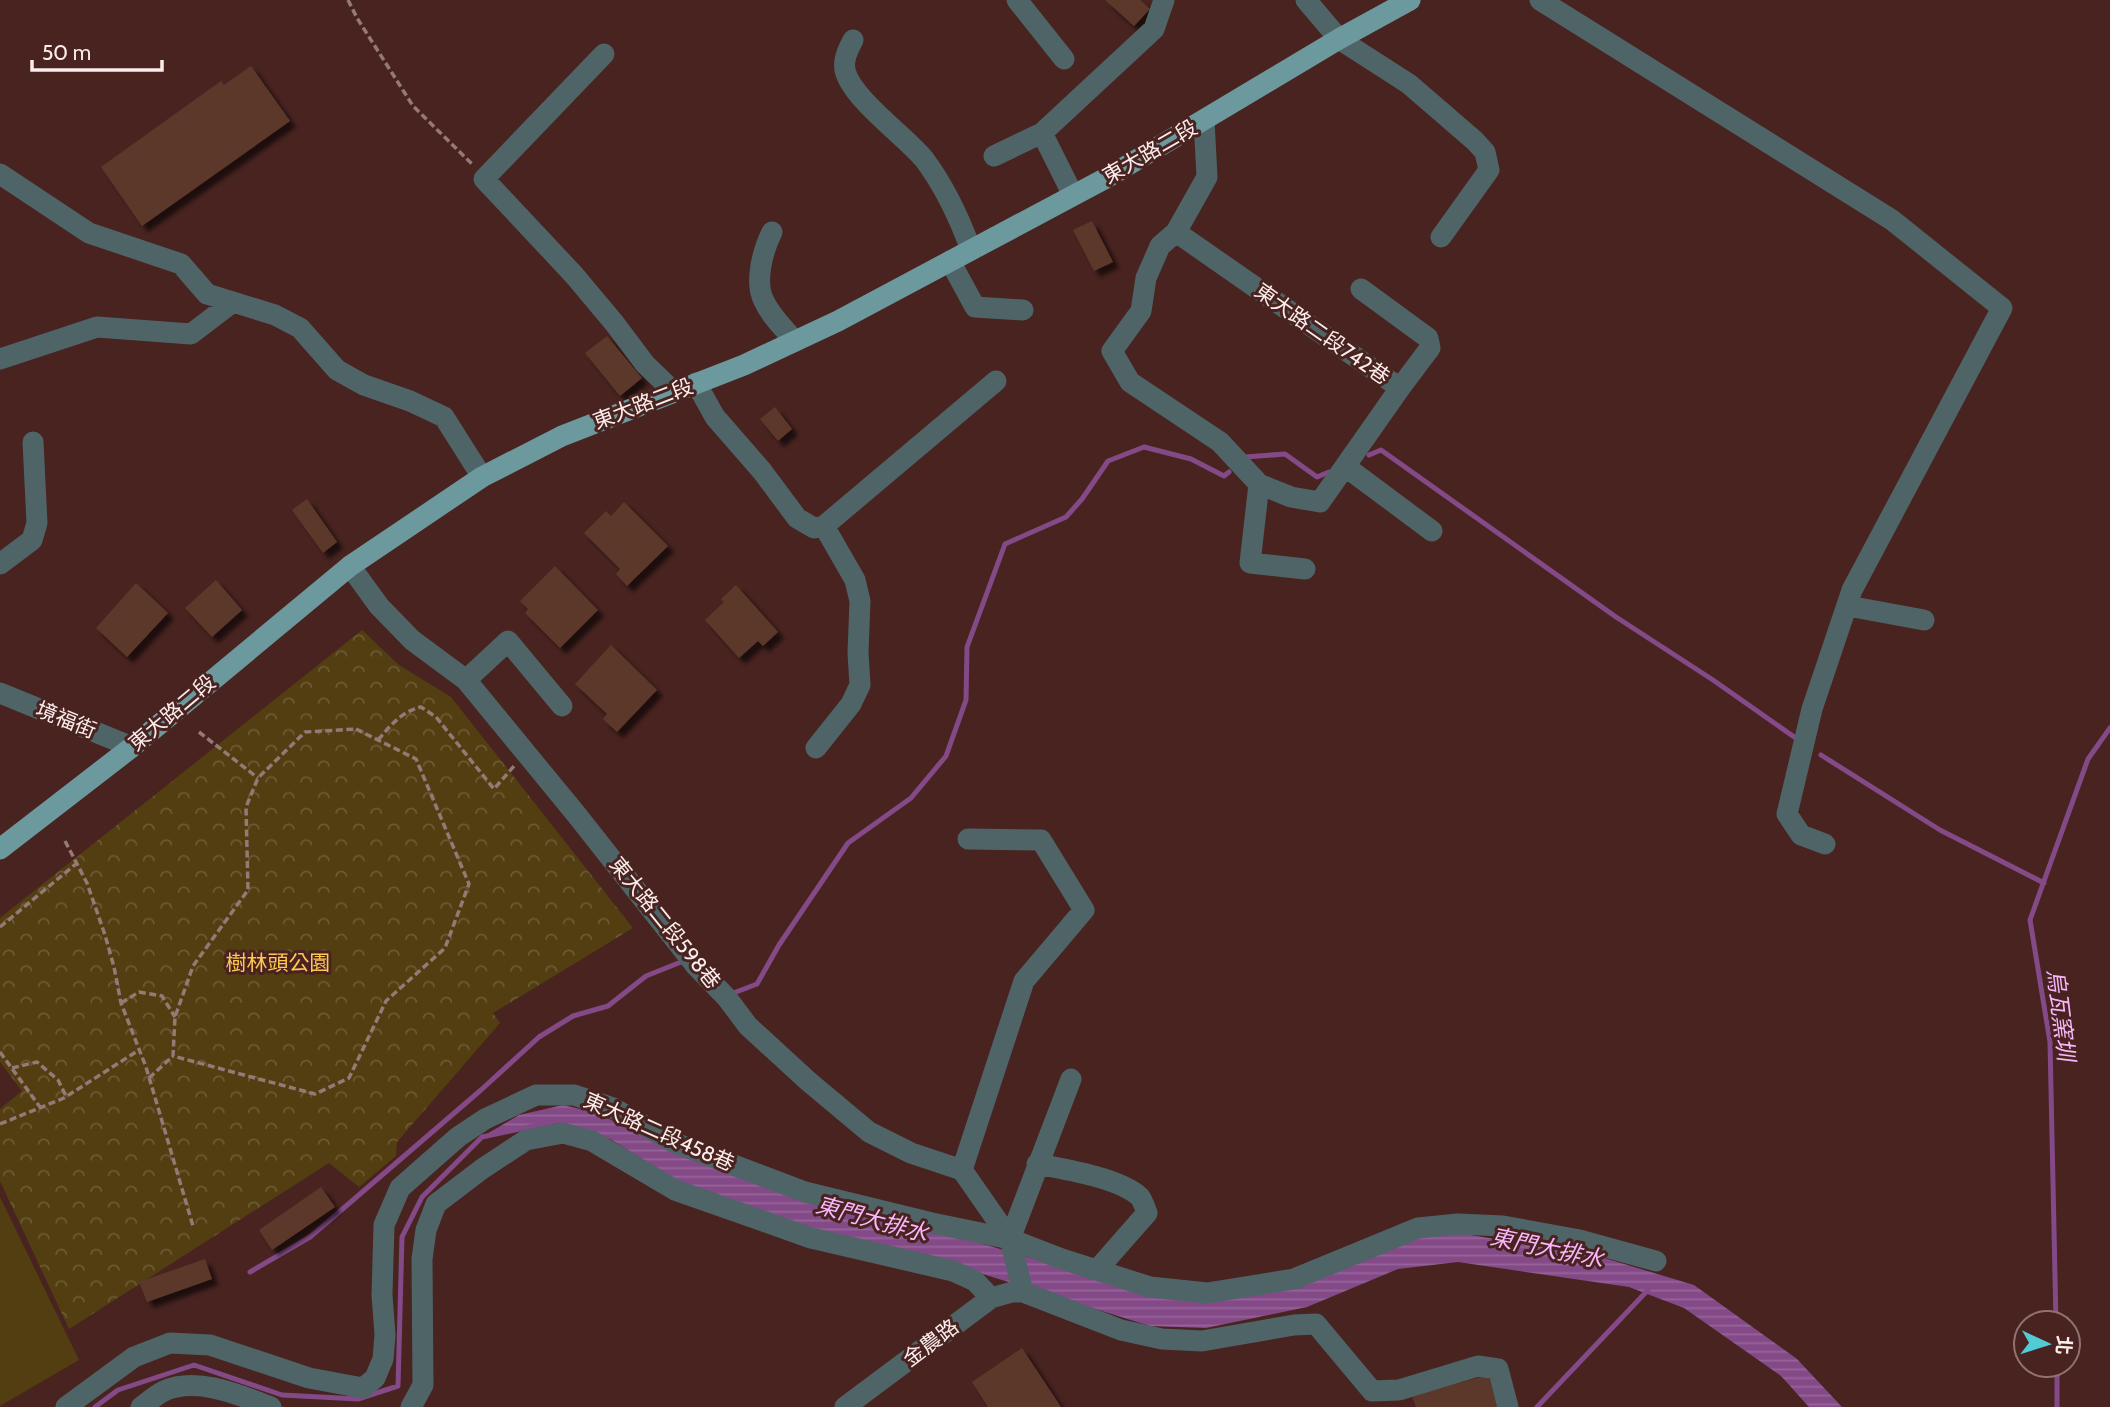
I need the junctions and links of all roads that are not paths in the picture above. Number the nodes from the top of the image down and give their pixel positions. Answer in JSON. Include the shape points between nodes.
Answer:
{"nodes":[{"id":1,"x":1017,"y":0,"type":"edge"},
{"id":2,"x":1164,"y":0,"type":"edge"},
{"id":3,"x":1306,"y":0,"type":"edge"},
{"id":4,"x":1410,"y":0,"type":"edge"},
{"id":5,"x":1540,"y":0,"type":"edge"},
{"id":6,"x":1339,"y":39,"type":"junction"},
{"id":7,"x":853,"y":40,"type":"dead end"},
{"id":8,"x":604,"y":54,"type":"dead end"},
{"id":9,"x":1064,"y":59,"type":"dead end"},
{"id":10,"x":1204,"y":120,"type":"junction"},
{"id":11,"x":1042,"y":133,"type":"junction"},
{"id":12,"x":994,"y":156,"type":"dead end"},
{"id":13,"x":0,"y":174,"type":"edge"},
{"id":14,"x":1073,"y":195,"type":"junction"},
{"id":15,"x":772,"y":232,"type":"dead end"},
{"id":16,"x":1176,"y":232,"type":"junction"},
{"id":17,"x":1441,"y":237,"type":"dead end"},
{"id":18,"x":971,"y":250,"type":"junction"},
{"id":19,"x":950,"y":261,"type":"junction"},
{"id":20,"x":1361,"y":289,"type":"dead end"},
{"id":21,"x":233,"y":302,"type":"junction"},
{"id":22,"x":1023,"y":310,"type":"dead end"},
{"id":23,"x":795,"y":341,"type":"junction"},
{"id":24,"x":0,"y":359,"type":"edge"},
{"id":25,"x":996,"y":381,"type":"dead end"},
{"id":26,"x":696,"y":383,"type":"junction"},
{"id":27,"x":1400,"y":388,"type":"junction"},
{"id":28,"x":674,"y":392,"type":"junction"},
{"id":29,"x":33,"y":442,"type":"dead end"},
{"id":30,"x":1346,"y":467,"type":"junction"},
{"id":31,"x":482,"y":477,"type":"junction"},
{"id":32,"x":1259,"y":484,"type":"junction"},
{"id":33,"x":824,"y":526,"type":"junction"},
{"id":34,"x":1433,"y":531,"type":"dead end"},
{"id":35,"x":0,"y":564,"type":"edge"},
{"id":36,"x":350,"y":566,"type":"junction"},
{"id":37,"x":1305,"y":569,"type":"dead end"},
{"id":38,"x":1848,"y":606,"type":"junction"},
{"id":39,"x":1924,"y":620,"type":"dead end"},
{"id":40,"x":466,"y":680,"type":"junction"},
{"id":41,"x":0,"y":693,"type":"edge"},
{"id":42,"x":562,"y":706,"type":"dead end"},
{"id":43,"x":132,"y":747,"type":"junction"},
{"id":44,"x":816,"y":748,"type":"dead end"},
{"id":45,"x":968,"y":839,"type":"dead end"},
{"id":46,"x":1825,"y":844,"type":"dead end"},
{"id":47,"x":0,"y":849,"type":"edge"},
{"id":48,"x":1072,"y":1079,"type":"dead end"},
{"id":49,"x":1037,"y":1164,"type":"junction"},
{"id":50,"x":962,"y":1170,"type":"junction"},
{"id":51,"x":1010,"y":1239,"type":"junction"},
{"id":52,"x":1656,"y":1261,"type":"dead end"},
{"id":53,"x":1097,"y":1270,"type":"junction"},
{"id":54,"x":1023,"y":1292,"type":"junction"},
{"id":55,"x":991,"y":1298,"type":"junction"},
{"id":56,"x":848,"y":1406,"type":"edge"},
{"id":57,"x":66,"y":1407,"type":"edge"},
{"id":58,"x":141,"y":1407,"type":"edge"},
{"id":59,"x":271,"y":1407,"type":"edge"},
{"id":60,"x":411,"y":1407,"type":"edge"},
{"id":61,"x":1508,"y":1407,"type":"edge"}],
"edges":[{"from":1,"to":9,"type":"street"},
{"from":2,"to":11,"type":"street","via":[[1154,29]]},
{"from":3,"to":6,"type":"street"},
{"from":4,"to":6,"type":"main road","name":"東大路二段"},
{"from":5,"to":38,"type":"street","via":[[1892,220],[2001,308],[1852,590]]},
{"from":6,"to":10,"type":"main road","name":"東大路二段"},
{"from":6,"to":17,"type":"street","via":[[1409,84],[1485,152],[1489,170]]},
{"from":7,"to":18,"type":"street","via":[[845,57],[850,82],[924,159],[958,212]]},
{"from":8,"to":28,"type":"street","via":[[484,179]]},
{"from":10,"to":14,"type":"main road","name":"東大路二段"},
{"from":10,"to":16,"type":"street","via":[[1207,177]]},
{"from":11,"to":12,"type":"street"},
{"from":11,"to":14,"type":"street"},
{"from":13,"to":21,"type":"street","via":[[89,233],[181,264],[207,294]]},
{"from":14,"to":18,"type":"main road","name":"東大路二段"},
{"from":15,"to":23,"type":"street","via":[[760,288],[763,300]]},
{"from":16,"to":27,"type":"street","name":"東大路二段742巷"},
{"from":16,"to":32,"type":"street","via":[[1160,246],[1146,278],[1141,311],[1112,351],[1130,382],[1220,442]]},
{"from":18,"to":19,"type":"main road","name":"東大路二段"},
{"from":19,"to":22,"type":"street","via":[[975,307]]},
{"from":19,"to":23,"type":"main road","name":"東大路二段"},
{"from":20,"to":27,"type":"street","via":[[1428,338],[1430,348]]},
{"from":21,"to":24,"type":"street","via":[[191,334],[97,327]]},
{"from":21,"to":31,"type":"street","via":[[300,328],[337,370],[355,380],[444,417]]},
{"from":23,"to":26,"type":"main road","name":"東大路二段"},
{"from":25,"to":33,"type":"street"},
{"from":26,"to":28,"type":"main road","name":"東大路二段"},
{"from":26,"to":33,"type":"street","via":[[715,417],[797,518],[814,528]]},
{"from":27,"to":30,"type":"street","name":"東大路二段742巷"},
{"from":28,"to":31,"type":"main road","name":"東大路二段","via":[[562,436]]},
{"from":29,"to":35,"type":"street","via":[[37,523],[32,540]]},
{"from":30,"to":32,"type":"street","name":"東大路二段742巷","via":[[1320,502]]},
{"from":30,"to":34,"type":"street"},
{"from":31,"to":36,"type":"main road","name":"東大路二段"},
{"from":32,"to":37,"type":"street","via":[[1250,564]]},
{"from":33,"to":44,"type":"street","via":[[855,580],[860,601],[860,685],[851,704]]},
{"from":36,"to":40,"type":"street","name":"東大路二段598巷","via":[[412,640]]},
{"from":36,"to":43,"type":"main road","name":"東大路二段"},
{"from":38,"to":39,"type":"street"},
{"from":38,"to":46,"type":"street","via":[[1812,709],[1787,814],[1801,835]]},
{"from":40,"to":42,"type":"street","via":[[508,641]]},
{"from":40,"to":50,"type":"street","name":"東大路二段598巷","via":[[748,1026],[869,1132],[911,1153]]},
{"from":41,"to":43,"type":"street","name":"境福街"},
{"from":43,"to":47,"type":"main road","name":"東大路二段"},
{"from":45,"to":50,"type":"street","via":[[1041,841],[1084,909],[1024,981]]},
{"from":48,"to":49,"type":"street"},
{"from":49,"to":51,"type":"street"},
{"from":49,"to":53,"type":"street","via":[[1125,1187],[1141,1199],[1147,1213]]},
{"from":50,"to":51,"type":"street"},
{"from":51,"to":53,"type":"street"},
{"from":51,"to":54,"type":"street"},
{"from":51,"to":57,"type":"street","name":"東大路二段458巷","via":[[805,1192],[675,1143],[613,1108],[574,1095],[536,1095],[458,1137],[400,1188],[384,1225],[383,1359],[375,1378],[363,1388],[309,1378],[209,1345],[170,1343],[134,1357]]},
{"from":52,"to":53,"type":"street","via":[[1580,1240],[1503,1226],[1458,1224],[1418,1228],[1294,1279],[1207,1293],[1150,1287]]},
{"from":54,"to":55,"type":"street","name":"金農路"},
{"from":54,"to":61,"type":"street","via":[[1121,1330],[1162,1339],[1202,1340],[1316,1324],[1372,1391],[1399,1390],[1487,1366],[1498,1369]]},
{"from":55,"to":56,"type":"street","name":"金農路"},
{"from":55,"to":60,"type":"street","via":[[975,1281],[953,1271],[811,1238],[675,1190],[592,1141],[563,1133],[526,1140],[436,1204],[422,1259],[422,1385]]},
{"from":58,"to":59,"type":"street","via":[[165,1391],[196,1385]]}]}
